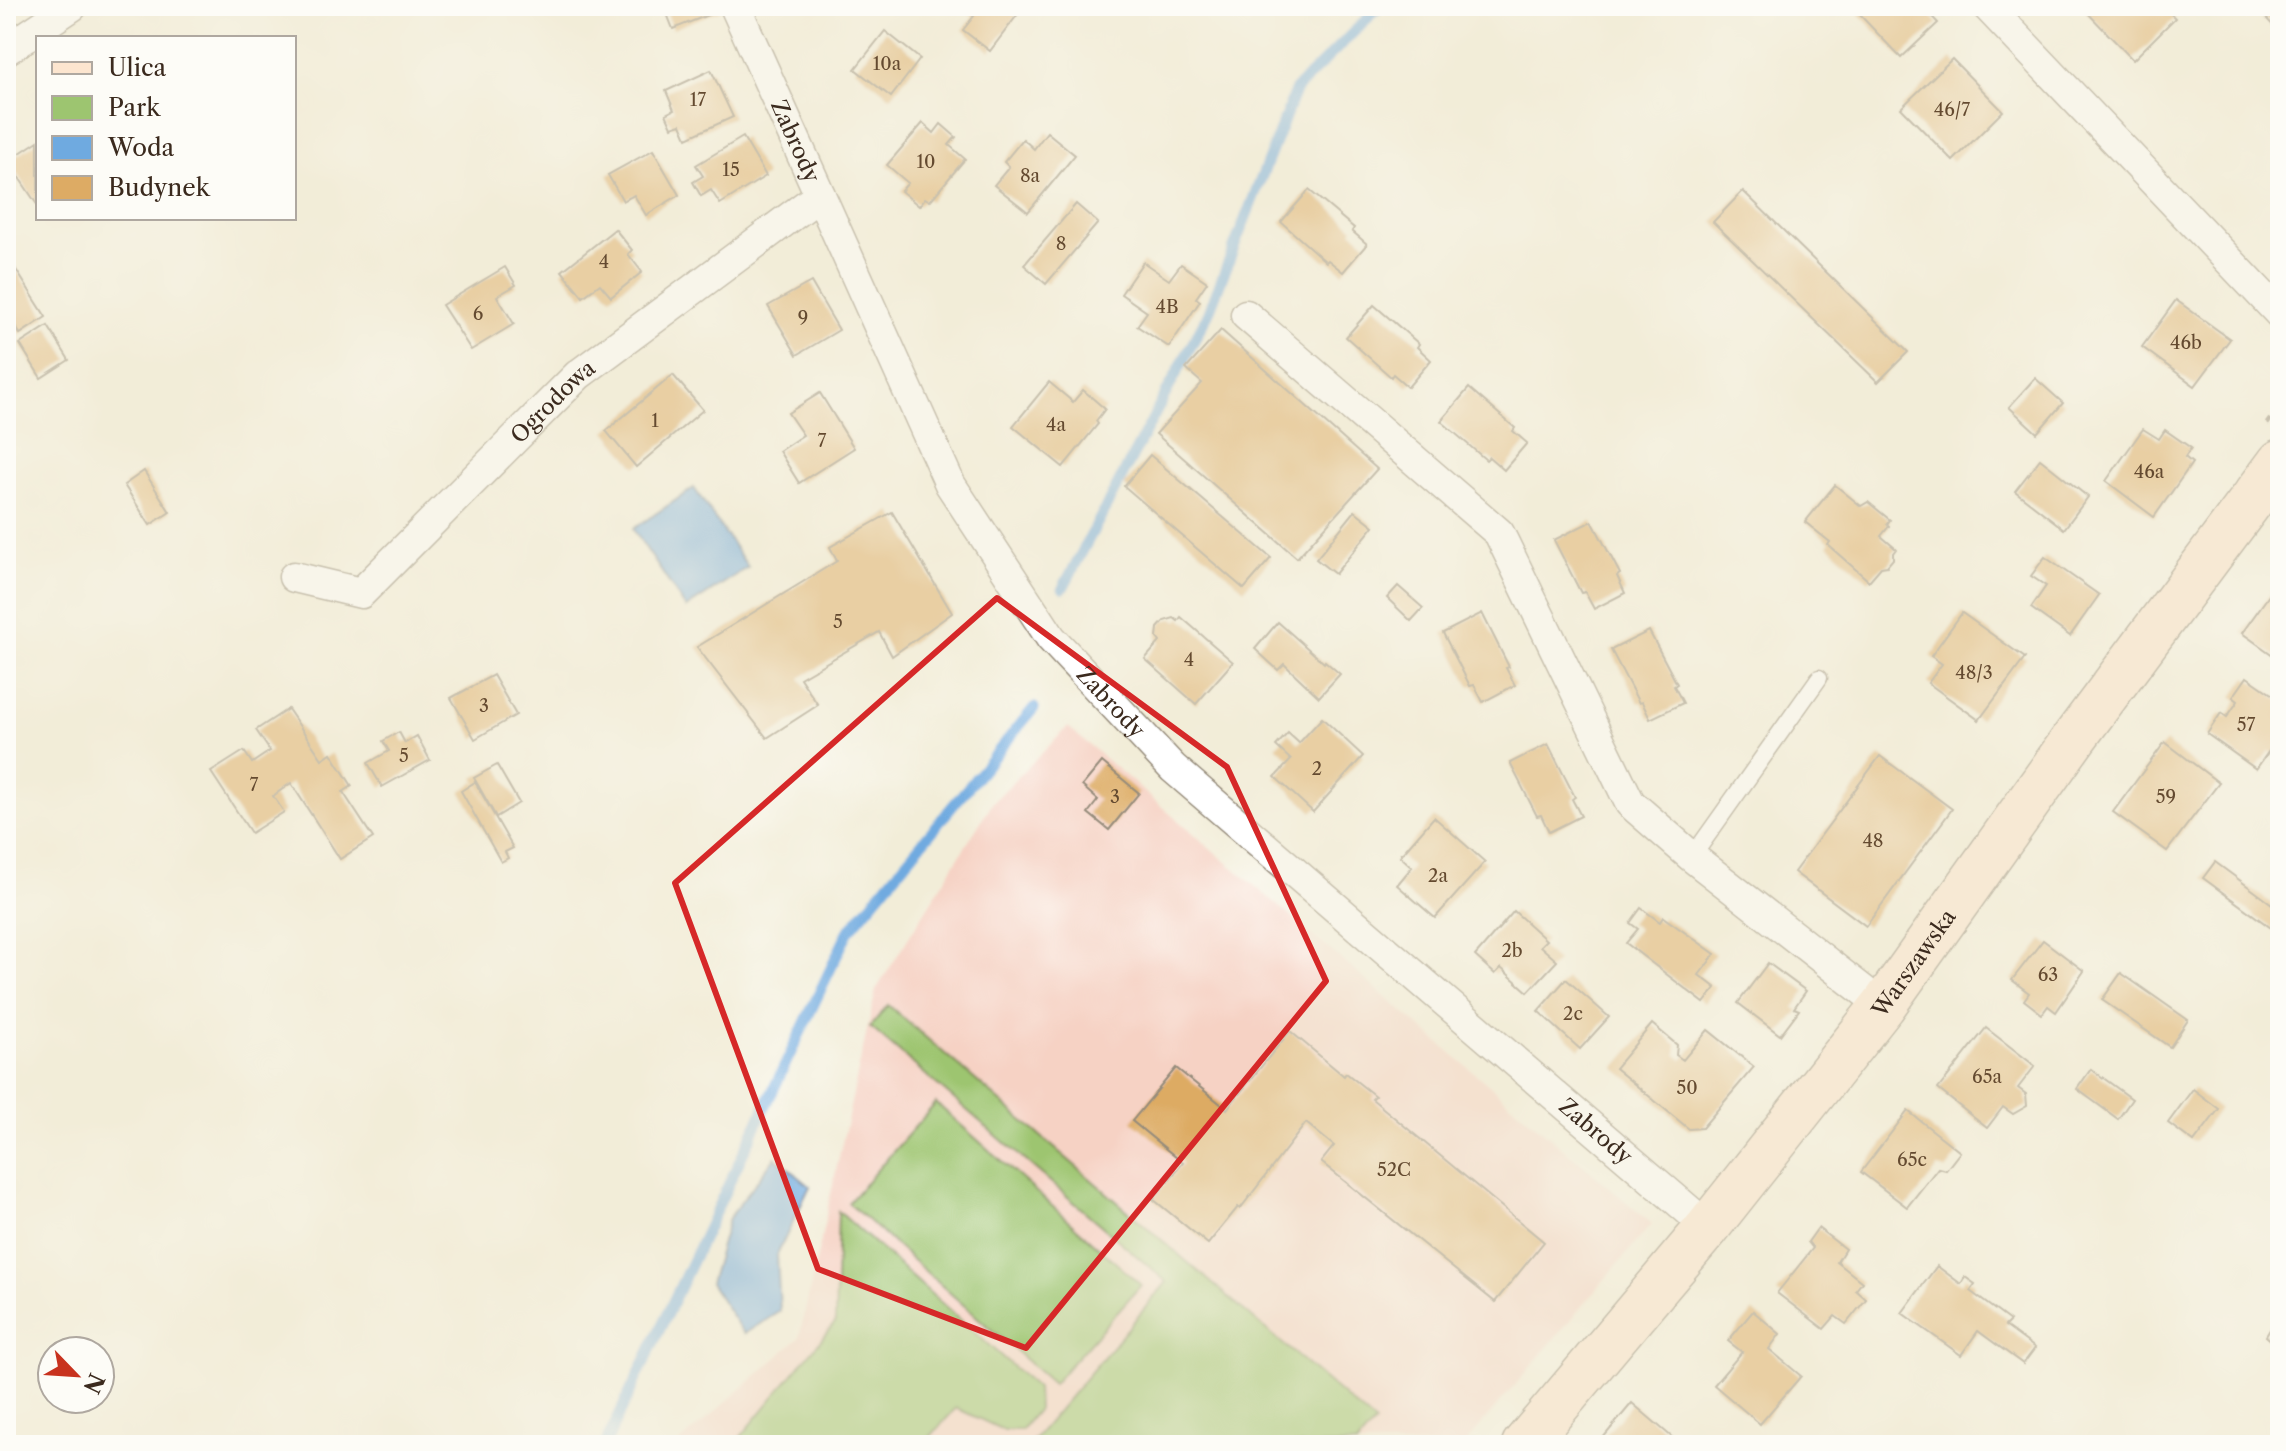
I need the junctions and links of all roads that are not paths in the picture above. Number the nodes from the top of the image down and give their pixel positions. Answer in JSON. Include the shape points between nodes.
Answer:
{"nodes":[{"id":1,"x":72,"y":6,"type":"edge"},
{"id":2,"x":735,"y":6,"type":"edge"},
{"id":3,"x":1987,"y":6,"type":"edge"},
{"id":4,"x":6,"y":50,"type":"edge"},
{"id":5,"x":820,"y":195,"type":"junction"},
{"id":6,"x":2280,"y":314,"type":"edge"},
{"id":7,"x":1246,"y":315,"type":"dead end"},
{"id":8,"x":2280,"y":462,"type":"edge"},
{"id":9,"x":294,"y":577,"type":"dead end"},
{"id":10,"x":1819,"y":678,"type":"dead end"},
{"id":11,"x":1692,"y":857,"type":"junction"},
{"id":12,"x":1883,"y":1006,"type":"junction"},
{"id":13,"x":1708,"y":1227,"type":"junction"},
{"id":14,"x":1524,"y":1445,"type":"edge"}],
"edges":[{"from":1,"to":4,"type":"street"},
{"from":2,"to":5,"type":"street","name":"Zabrody"},
{"from":3,"to":6,"type":"street"},
{"from":5,"to":9,"type":"street","name":"Ogrodowa","via":[[578,375],[361,593]]},
{"from":5,"to":13,"type":"street","name":"Zabrody","via":[[950,484],[1051,638],[1173,768]]},
{"from":7,"to":11,"type":"street","via":[[1499,533],[1630,803]]},
{"from":8,"to":12,"type":"main road","name":"Warszawska"},
{"from":10,"to":11,"type":"lane"},
{"from":11,"to":12,"type":"street"},
{"from":12,"to":13,"type":"main road","name":"Warszawska"},
{"from":13,"to":14,"type":"main road","name":"Warszawska"}]}
